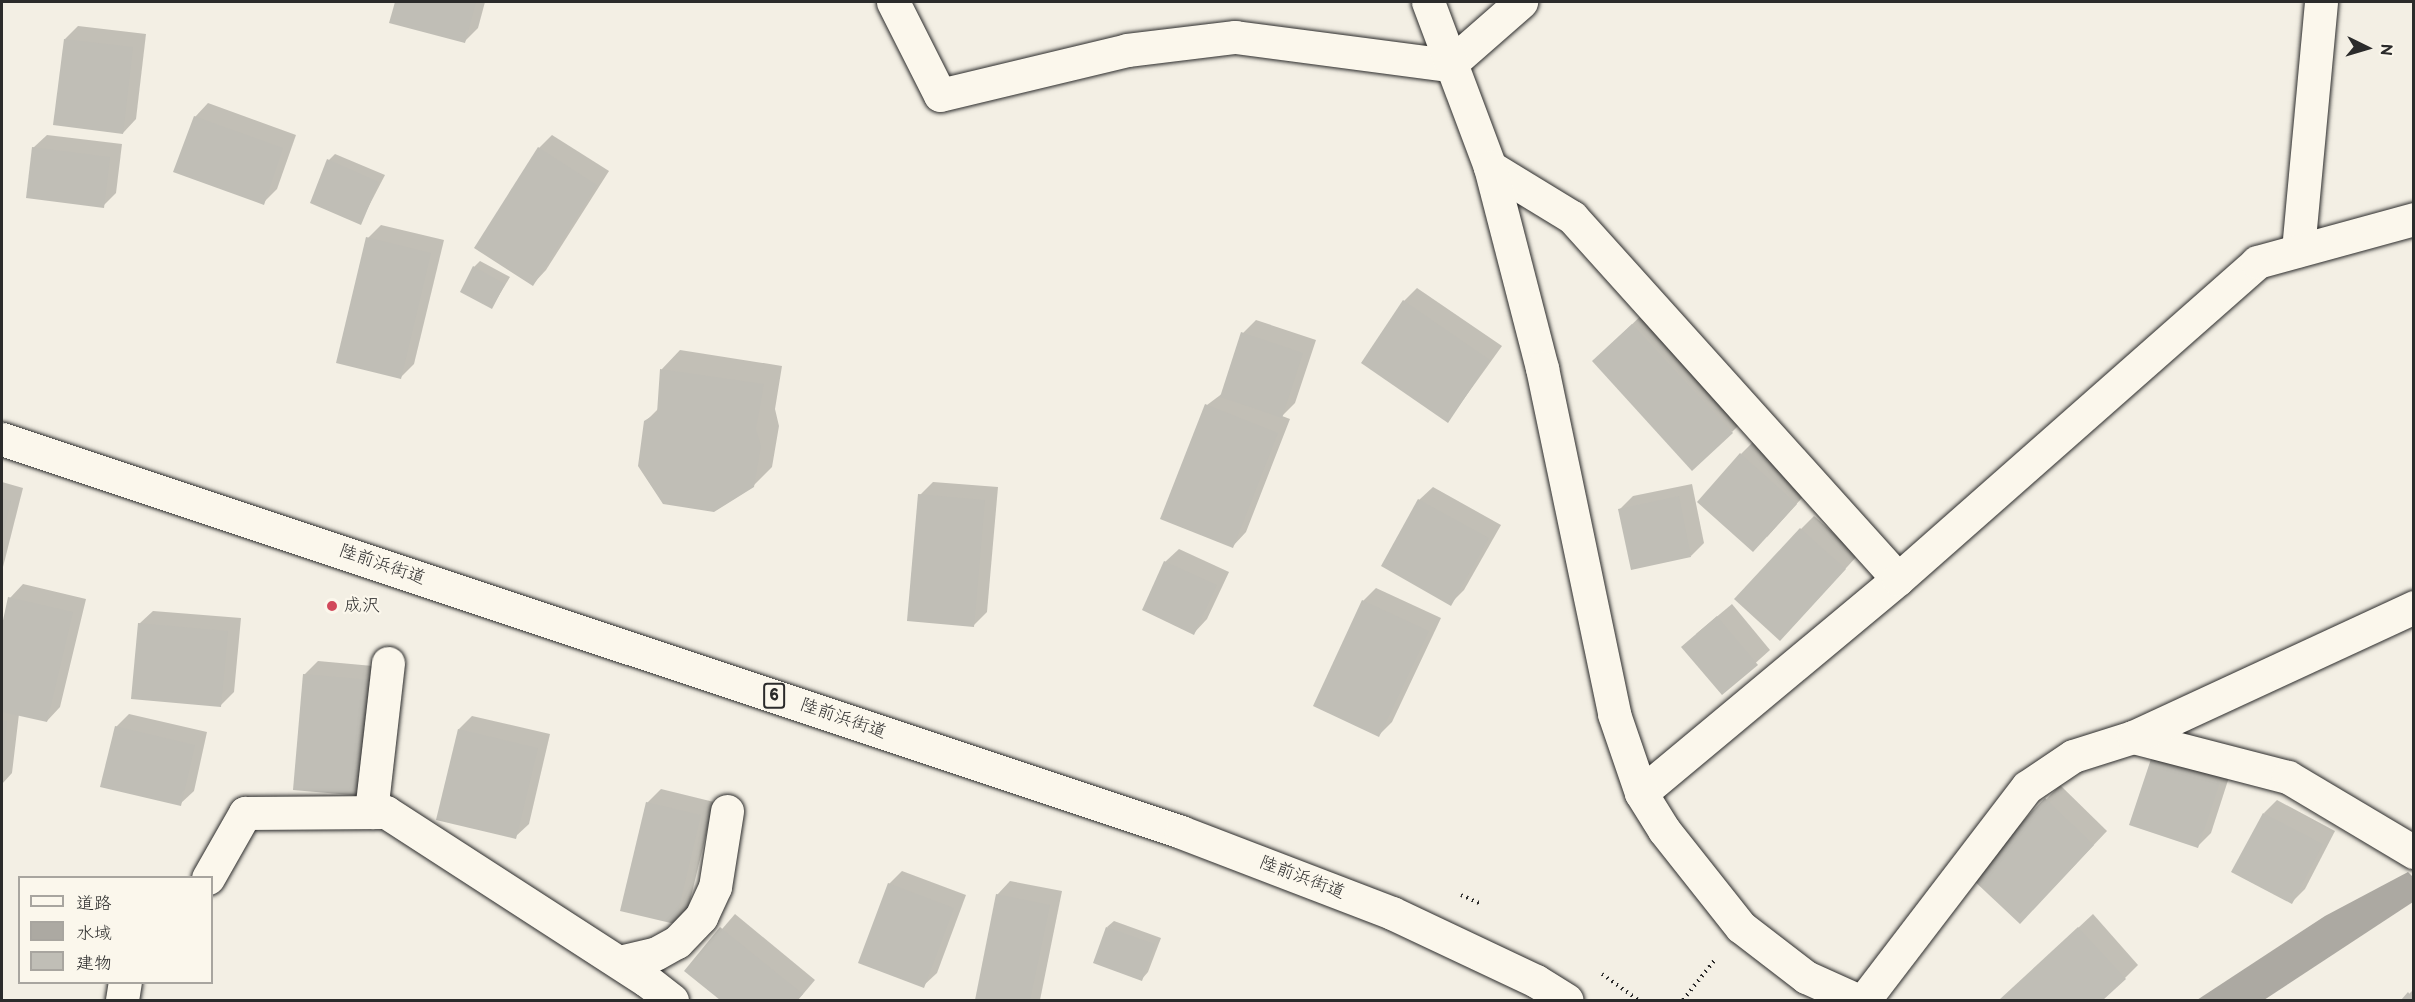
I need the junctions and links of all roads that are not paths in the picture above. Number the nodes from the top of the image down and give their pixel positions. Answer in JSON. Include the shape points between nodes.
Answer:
{"nodes":[{"id":1,"x":893,"y":2,"type":"edge"},
{"id":2,"x":1428,"y":2,"type":"edge"},
{"id":3,"x":1521,"y":2,"type":"edge"},
{"id":4,"x":2321,"y":2,"type":"edge"},
{"id":5,"x":1449,"y":65,"type":"junction"},
{"id":6,"x":1490,"y":167,"type":"junction"},
{"id":7,"x":2414,"y":219,"type":"edge"},
{"id":8,"x":2298,"y":250,"type":"junction"},
{"id":9,"x":2,"y":440,"type":"edge"},
{"id":10,"x":1898,"y":579,"type":"junction"},
{"id":11,"x":2414,"y":607,"type":"edge"},
{"id":12,"x":388,"y":663,"type":"dead end"},
{"id":13,"x":2133,"y":737,"type":"junction"},
{"id":14,"x":1641,"y":793,"type":"junction"},
{"id":15,"x":727,"y":811,"type":"dead end"},
{"id":16,"x":371,"y":812,"type":"junction"},
{"id":17,"x":2411,"y":850,"type":"edge"},
{"id":18,"x":209,"y":876,"type":"edge"},
{"id":19,"x":619,"y":962,"type":"junction"},
{"id":20,"x":125,"y":984,"type":"edge"},
{"id":21,"x":122,"y":1000,"type":"edge"},
{"id":22,"x":672,"y":1000,"type":"edge"},
{"id":23,"x":1567,"y":1000,"type":"edge"},
{"id":24,"x":1857,"y":1000,"type":"edge"},
{"id":25,"x":1864,"y":1000,"type":"edge"}],
"edges":[{"from":1,"to":5,"type":"main road","via":[[940,95],[1127,50],[1235,37]]},
{"from":2,"to":5,"type":"main road"},
{"from":3,"to":5,"type":"main road"},
{"from":4,"to":8,"type":"main road"},
{"from":5,"to":6,"type":"main road"},
{"from":6,"to":10,"type":"main road","via":[[1572,217]]},
{"from":6,"to":14,"type":"main road","via":[[1542,368],[1614,714]]},
{"from":7,"to":8,"type":"main road"},
{"from":8,"to":10,"type":"main road","via":[[2257,262]]},
{"from":9,"to":23,"type":"main road","name":"陸前浜街道","number":"6","via":[[1181,832],[1392,913],[1536,981]]},
{"from":10,"to":14,"type":"main road"},
{"from":11,"to":13,"type":"main road"},
{"from":12,"to":16,"type":"main road"},
{"from":13,"to":17,"type":"main road","via":[[2288,777]]},
{"from":13,"to":25,"type":"main road","via":[[2073,756],[2027,787]]},
{"from":14,"to":24,"type":"main road","via":[[1664,830],[1741,927],[1806,977]]},
{"from":15,"to":19,"type":"main road","via":[[715,887],[701,917],[677,942],[655,954]]},
{"from":16,"to":18,"type":"main road","via":[[245,813]]},
{"from":16,"to":19,"type":"main road","via":[[386,812]]},
{"from":19,"to":22,"type":"main road"},
{"from":20,"to":21,"type":"main road"}]}
